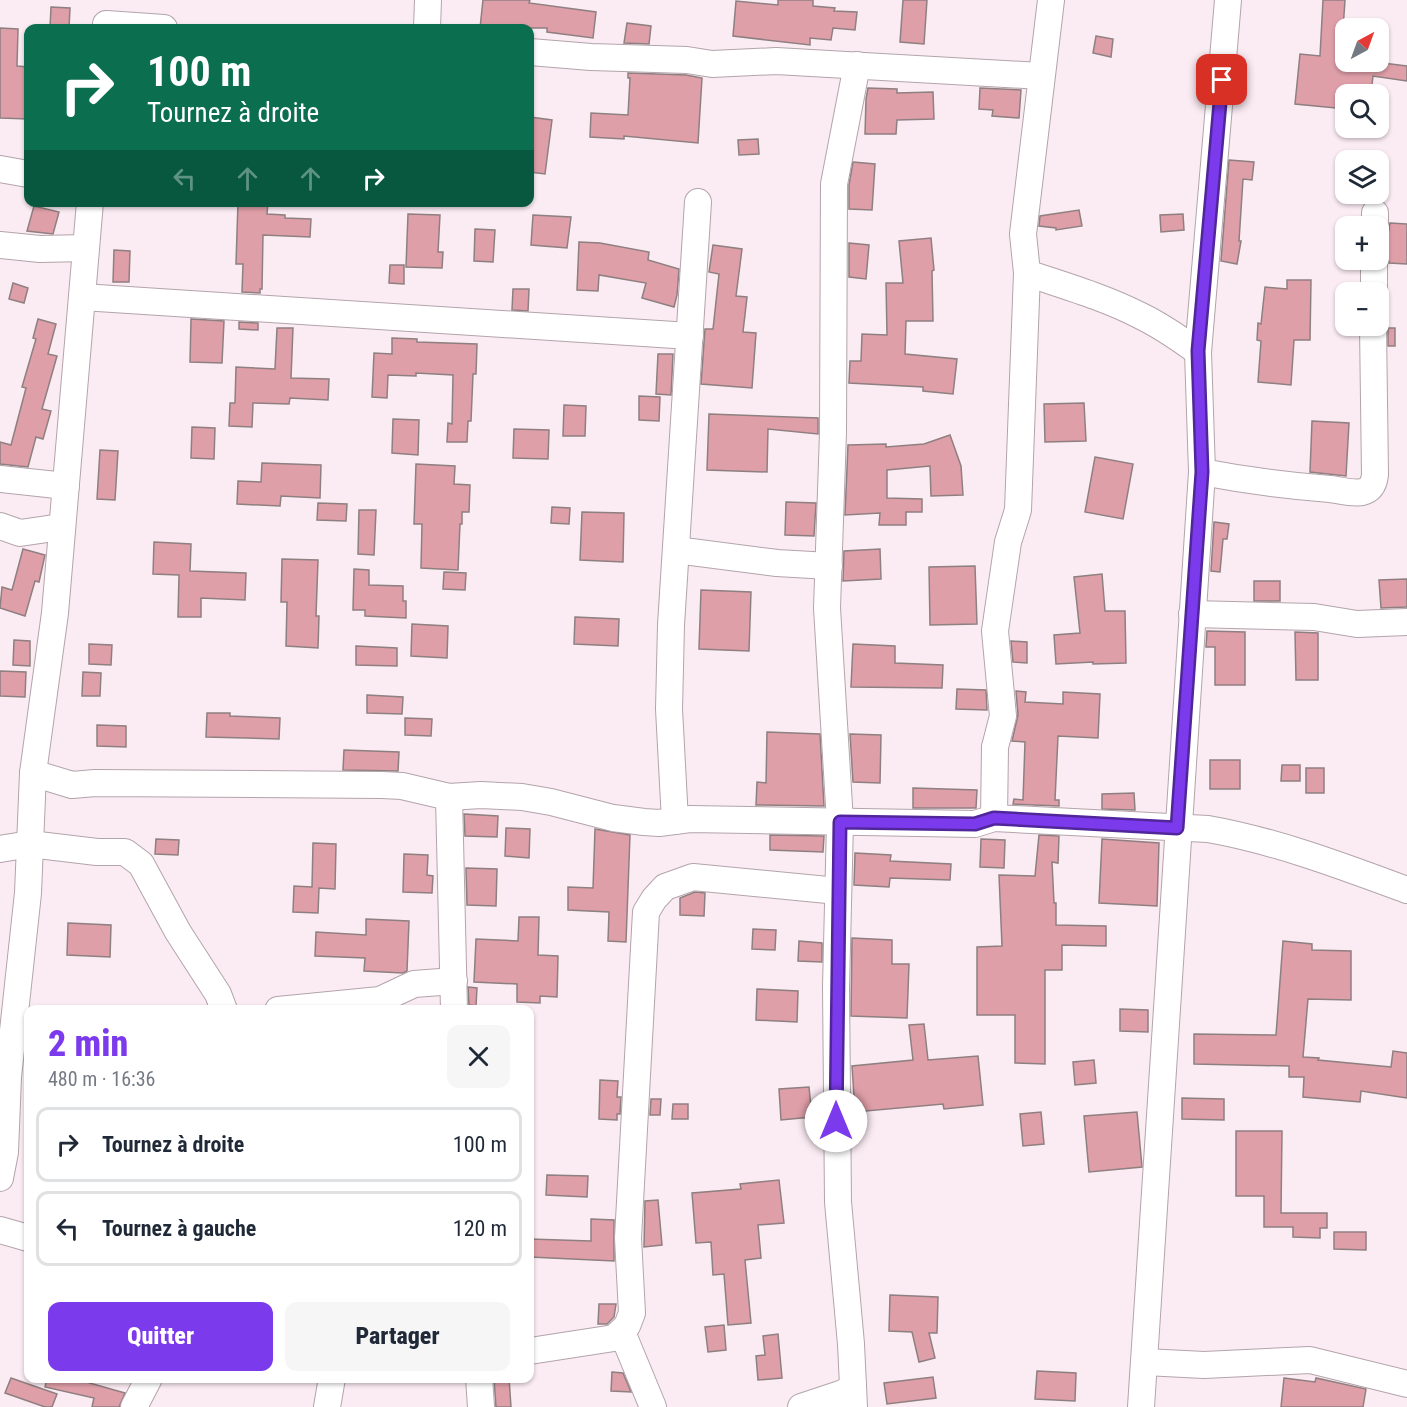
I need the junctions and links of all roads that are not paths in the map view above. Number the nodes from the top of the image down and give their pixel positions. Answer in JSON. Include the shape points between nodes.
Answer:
{"nodes":[{"id":1,"x":429,"y":0,"type":"edge"},
{"id":2,"x":1051,"y":0,"type":"edge"},
{"id":3,"x":1228,"y":0,"type":"edge"},
{"id":4,"x":106,"y":17,"type":"edge"},
{"id":5,"x":143,"y":24,"type":"edge"},
{"id":6,"x":427,"y":24,"type":"edge"},
{"id":7,"x":534,"y":52,"type":"edge"},
{"id":8,"x":857,"y":65,"type":"junction"},
{"id":9,"x":1041,"y":76,"type":"junction"},
{"id":10,"x":0,"y":169,"type":"edge"},
{"id":11,"x":24,"y":173,"type":"edge"},
{"id":12,"x":698,"y":202,"type":"dead end"},
{"id":13,"x":90,"y":207,"type":"edge"},
{"id":14,"x":0,"y":245,"type":"edge"},
{"id":15,"x":86,"y":248,"type":"junction"},
{"id":16,"x":1027,"y":273,"type":"junction"},
{"id":17,"x":82,"y":297,"type":"junction"},
{"id":18,"x":690,"y":336,"type":"junction"},
{"id":19,"x":1373,"y":336,"type":"edge"},
{"id":20,"x":1198,"y":351,"type":"junction"},
{"id":21,"x":1202,"y":472,"type":"junction"},
{"id":22,"x":0,"y":478,"type":"edge"},
{"id":23,"x":66,"y":486,"type":"junction"},
{"id":24,"x":0,"y":526,"type":"edge"},
{"id":25,"x":61,"y":527,"type":"junction"},
{"id":26,"x":676,"y":550,"type":"junction"},
{"id":27,"x":829,"y":566,"type":"junction"},
{"id":28,"x":1192,"y":614,"type":"junction"},
{"id":29,"x":1407,"y":622,"type":"edge"},
{"id":30,"x":33,"y":773,"type":"junction"},
{"id":31,"x":449,"y":797,"type":"junction"},
{"id":32,"x":994,"y":818,"type":"junction"},
{"id":33,"x":675,"y":821,"type":"junction"},
{"id":34,"x":840,"y":822,"type":"junction"},
{"id":35,"x":1177,"y":828,"type":"junction"},
{"id":36,"x":30,"y":844,"type":"junction"},
{"id":37,"x":0,"y":849,"type":"edge"},
{"id":38,"x":1407,"y":890,"type":"edge"},
{"id":39,"x":838,"y":891,"type":"junction"},
{"id":40,"x":453,"y":981,"type":"junction"},
{"id":41,"x":222,"y":1005,"type":"edge"},
{"id":42,"x":329,"y":1005,"type":"edge"},
{"id":43,"x":454,"y":1005,"type":"edge"},
{"id":44,"x":0,"y":1178,"type":"edge"},
{"id":45,"x":0,"y":1230,"type":"edge"},
{"id":46,"x":24,"y":1238,"type":"edge"},
{"id":47,"x":622,"y":1332,"type":"junction"},
{"id":48,"x":534,"y":1350,"type":"edge"},
{"id":49,"x":1145,"y":1362,"type":"junction"},
{"id":50,"x":146,"y":1383,"type":"edge"},
{"id":51,"x":331,"y":1383,"type":"edge"},
{"id":52,"x":479,"y":1383,"type":"edge"},
{"id":53,"x":1407,"y":1384,"type":"edge"},
{"id":54,"x":853,"y":1396,"type":"edge"},
{"id":55,"x":134,"y":1407,"type":"edge"},
{"id":56,"x":327,"y":1407,"type":"edge"},
{"id":57,"x":481,"y":1407,"type":"edge"},
{"id":58,"x":653,"y":1407,"type":"edge"},
{"id":59,"x":801,"y":1407,"type":"edge"},
{"id":60,"x":1141,"y":1407,"type":"edge"}],
"edges":[{"from":1,"to":6,"type":"street"},
{"from":2,"to":9,"type":"street"},
{"from":3,"to":20,"type":"street"},
{"from":4,"to":5,"type":"street"},
{"from":7,"to":8,"type":"street","via":[[712,64],[776,61]]},
{"from":8,"to":9,"type":"street"},
{"from":8,"to":27,"type":"street","via":[[834,184]]},
{"from":9,"to":16,"type":"street","via":[[1023,234]]},
{"from":10,"to":11,"type":"street"},
{"from":12,"to":18,"type":"street"},
{"from":13,"to":15,"type":"street"},
{"from":14,"to":15,"type":"street"},
{"from":15,"to":17,"type":"street"},
{"from":16,"to":20,"type":"street","via":[[1140,315]]},
{"from":16,"to":32,"type":"street","via":[[1018,510],[1008,542],[995,631],[1003,716],[995,747]]},
{"from":17,"to":18,"type":"street"},
{"from":17,"to":23,"type":"street"},
{"from":18,"to":26,"type":"street"},
{"from":19,"to":21,"type":"street","via":[[1375,475],[1369,488],[1362,492],[1324,489]]},
{"from":20,"to":21,"type":"street"},
{"from":21,"to":28,"type":"street"},
{"from":22,"to":23,"type":"street"},
{"from":23,"to":25,"type":"street"},
{"from":24,"to":25,"type":"street","via":[[20,533]]},
{"from":25,"to":30,"type":"street","via":[[55,613]]},
{"from":26,"to":27,"type":"street","via":[[796,566]]},
{"from":26,"to":33,"type":"street","via":[[669,709]]},
{"from":27,"to":34,"type":"street","via":[[827,608]]},
{"from":28,"to":29,"type":"street","via":[[1314,617],[1357,624]]},
{"from":28,"to":35,"type":"street"},
{"from":30,"to":31,"type":"street","via":[[72,785],[382,785]]},
{"from":30,"to":36,"type":"street"},
{"from":31,"to":33,"type":"street","via":[[522,797],[613,818]]},
{"from":31,"to":40,"type":"street"},
{"from":32,"to":34,"type":"street","via":[[975,824]]},
{"from":32,"to":35,"type":"street"},
{"from":33,"to":34,"type":"street"},
{"from":34,"to":39,"type":"street"},
{"from":35,"to":38,"type":"street","via":[[1243,835]]},
{"from":35,"to":49,"type":"street"},
{"from":36,"to":37,"type":"street"},
{"from":36,"to":41,"type":"street","via":[[125,852],[132,856],[141,864]]},
{"from":36,"to":44,"type":"street"},
{"from":39,"to":47,"type":"street","via":[[693,877],[665,887],[646,912],[628,1238],[632,1313]]},
{"from":39,"to":54,"type":"street","via":[[836,1155]]},
{"from":40,"to":42,"type":"street","via":[[404,986],[380,1000]]},
{"from":40,"to":43,"type":"street"},
{"from":45,"to":46,"type":"street"},
{"from":47,"to":48,"type":"street","via":[[614,1338]]},
{"from":47,"to":58,"type":"street"},
{"from":49,"to":53,"type":"street","via":[[1204,1365],[1310,1360]]},
{"from":49,"to":60,"type":"street"},
{"from":50,"to":55,"type":"street"},
{"from":51,"to":56,"type":"street"},
{"from":52,"to":57,"type":"street"},
{"from":54,"to":59,"type":"street","via":[[849,1390]]}]}
